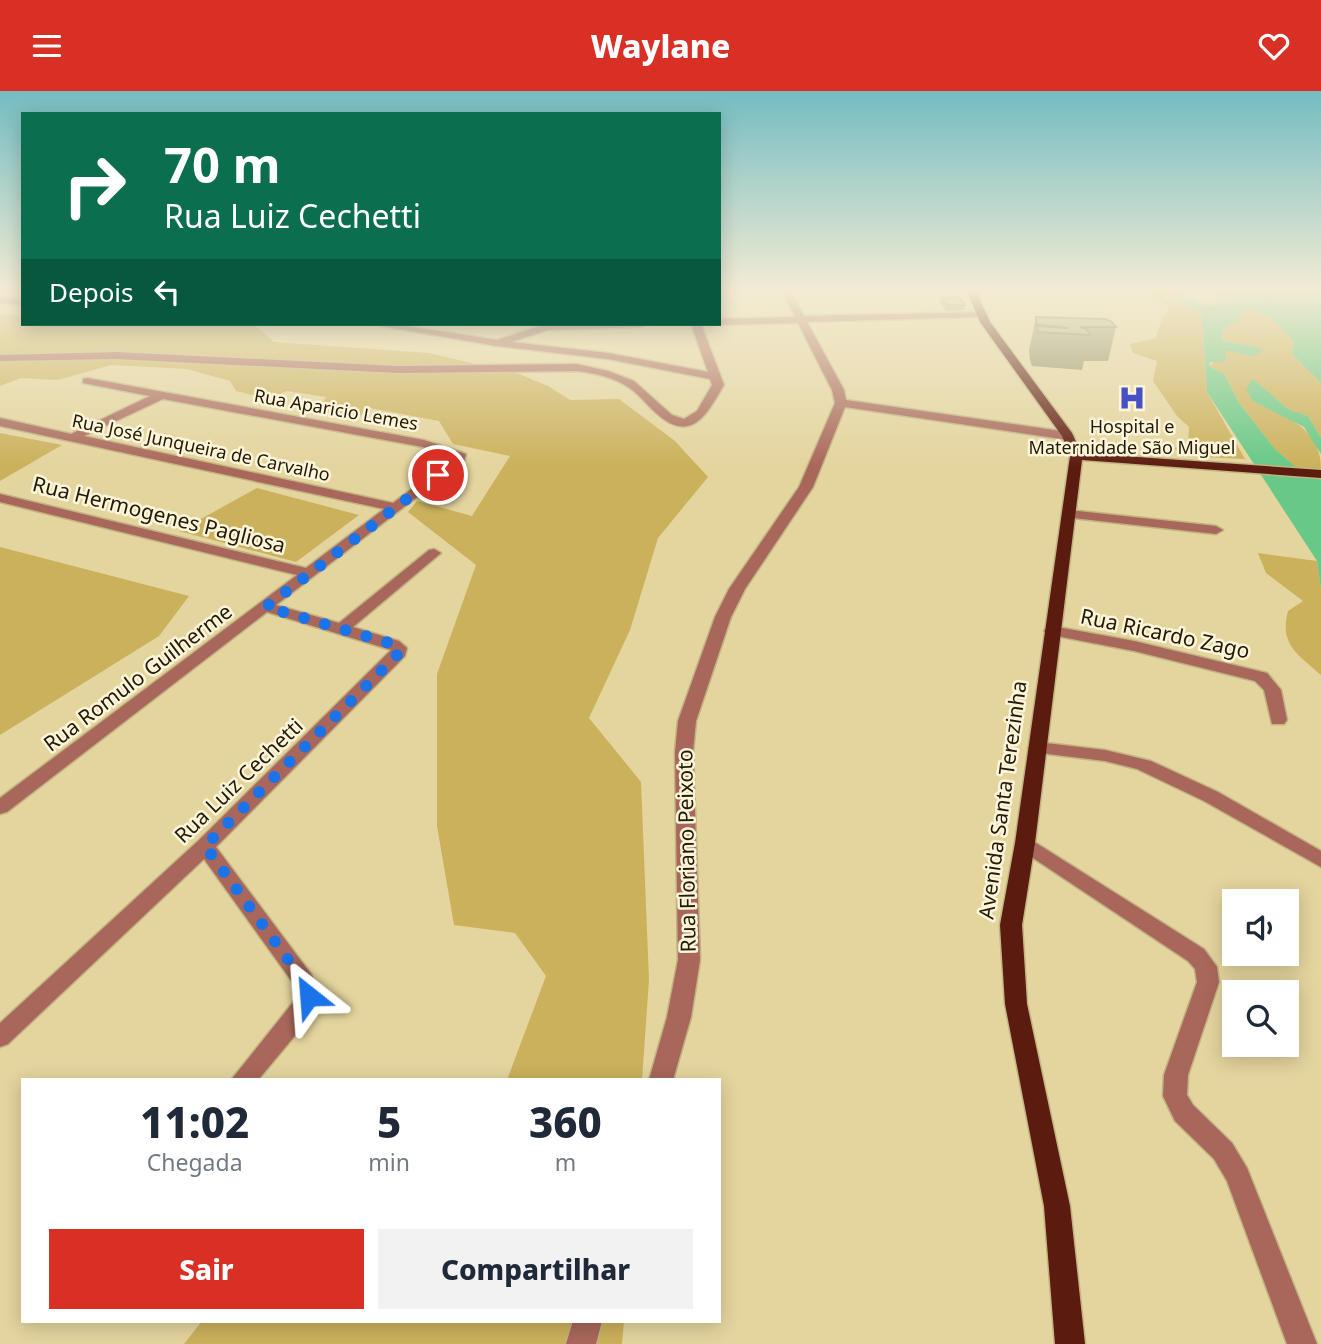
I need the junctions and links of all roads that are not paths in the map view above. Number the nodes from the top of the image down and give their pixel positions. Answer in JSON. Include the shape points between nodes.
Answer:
{"nodes":[{"id":1,"x":552,"y":349,"type":"edge"},
{"id":2,"x":706,"y":349,"type":"edge"},
{"id":3,"x":817,"y":349,"type":"edge"},
{"id":4,"x":1006,"y":349,"type":"edge"},
{"id":5,"x":0,"y":358,"type":"edge"},
{"id":6,"x":717,"y":377,"type":"junction"},
{"id":7,"x":87,"y":381,"type":"dead end"},
{"id":8,"x":159,"y":395,"type":"junction"},
{"id":9,"x":841,"y":403,"type":"junction"},
{"id":10,"x":0,"y":422,"type":"edge"},
{"id":11,"x":1068,"y":436,"type":"junction"},
{"id":12,"x":74,"y":437,"type":"junction"},
{"id":13,"x":455,"y":450,"type":"joint"},
{"id":14,"x":1076,"y":456,"type":"junction"},
{"id":15,"x":1321,"y":474,"type":"edge"},
{"id":16,"x":0,"y":498,"type":"edge"},
{"id":17,"x":394,"y":507,"type":"junction"},
{"id":18,"x":1069,"y":514,"type":"junction"},
{"id":19,"x":1216,"y":530,"type":"dead end"},
{"id":20,"x":434,"y":553,"type":"dead end"},
{"id":21,"x":307,"y":573,"type":"junction"},
{"id":22,"x":266,"y":607,"type":"junction"},
{"id":23,"x":342,"y":629,"type":"junction"},
{"id":24,"x":1052,"y":631,"type":"junction"},
{"id":25,"x":1278,"y":720,"type":"dead end"},
{"id":26,"x":1037,"y":748,"type":"junction"},
{"id":27,"x":0,"y":808,"type":"edge"},
{"id":28,"x":1025,"y":843,"type":"junction"},
{"id":29,"x":205,"y":846,"type":"junction"},
{"id":30,"x":1321,"y":860,"type":"edge"},
{"id":31,"x":0,"y":1037,"type":"edge"},
{"id":32,"x":245,"y":1078,"type":"edge"},
{"id":33,"x":662,"y":1078,"type":"edge"},
{"id":34,"x":587,"y":1323,"type":"edge"},
{"id":35,"x":581,"y":1344,"type":"edge"},
{"id":36,"x":1070,"y":1344,"type":"edge"},
{"id":37,"x":1302,"y":1344,"type":"edge"}],
"edges":[{"from":1,"to":6,"type":"street"},
{"from":2,"to":6,"type":"street"},
{"from":3,"to":9,"type":"street"},
{"from":4,"to":11,"type":"main road","name":"Avenida Santa Terezinha"},
{"from":5,"to":6,"type":"street","via":[[129,356],[484,372],[574,367],[631,384],[672,421],[679,422],[697,419],[718,385]]},
{"from":7,"to":8,"type":"street","name":"Rua Aparicio Lemes"},
{"from":8,"to":12,"type":"street"},
{"from":8,"to":13,"type":"street","name":"Rua Aparicio Lemes"},
{"from":9,"to":11,"type":"street"},
{"from":9,"to":33,"type":"street","name":"Rua Floriano Peixoto","via":[[806,487],[723,617],[687,721],[689,960]]},
{"from":10,"to":12,"type":"street","name":"Rua José Junqueira de Carvalho"},
{"from":11,"to":14,"type":"main road","name":"Avenida Santa Terezinha"},
{"from":12,"to":17,"type":"street","name":"Rua José Junqueira de Carvalho"},
{"from":13,"to":17,"type":"street","name":"Rua Romulo Guilherme","via":[[460,458]]},
{"from":14,"to":15,"type":"main road"},
{"from":14,"to":18,"type":"main road","name":"Avenida Santa Terezinha"},
{"from":16,"to":21,"type":"street","name":"Rua Hermogenes Pagliosa"},
{"from":17,"to":21,"type":"street","name":"Rua Romulo Guilherme"},
{"from":18,"to":19,"type":"street"},
{"from":18,"to":24,"type":"main road","name":"Avenida Santa Terezinha"},
{"from":20,"to":23,"type":"street"},
{"from":21,"to":22,"type":"street","name":"Rua Romulo Guilherme"},
{"from":22,"to":23,"type":"street","name":"Rua Luiz Cechetti"},
{"from":22,"to":27,"type":"street","name":"Rua Romulo Guilherme"},
{"from":23,"to":29,"type":"street","name":"Rua Luiz Cechetti","via":[[393,644],[399,653]]},
{"from":24,"to":25,"type":"street","name":"Rua Ricardo Zago","via":[[1261,677],[1274,689]]},
{"from":24,"to":26,"type":"main road","name":"Avenida Santa Terezinha"},
{"from":26,"to":28,"type":"main road","name":"Avenida Santa Terezinha"},
{"from":26,"to":30,"type":"street","via":[[1142,764]]},
{"from":28,"to":36,"type":"main road","name":"Avenida Santa Terezinha","via":[[1011,926],[1016,1004],[1057,1206]]},
{"from":28,"to":37,"type":"street","via":[[1196,955],[1206,967],[1208,982],[1176,1075],[1175,1096],[1184,1113],[1223,1151],[1238,1175]]},
{"from":29,"to":31,"type":"street","name":"Rua Luiz Cechetti"},
{"from":29,"to":32,"type":"street","via":[[303,980],[309,996]]},
{"from":34,"to":35,"type":"street"}]}
